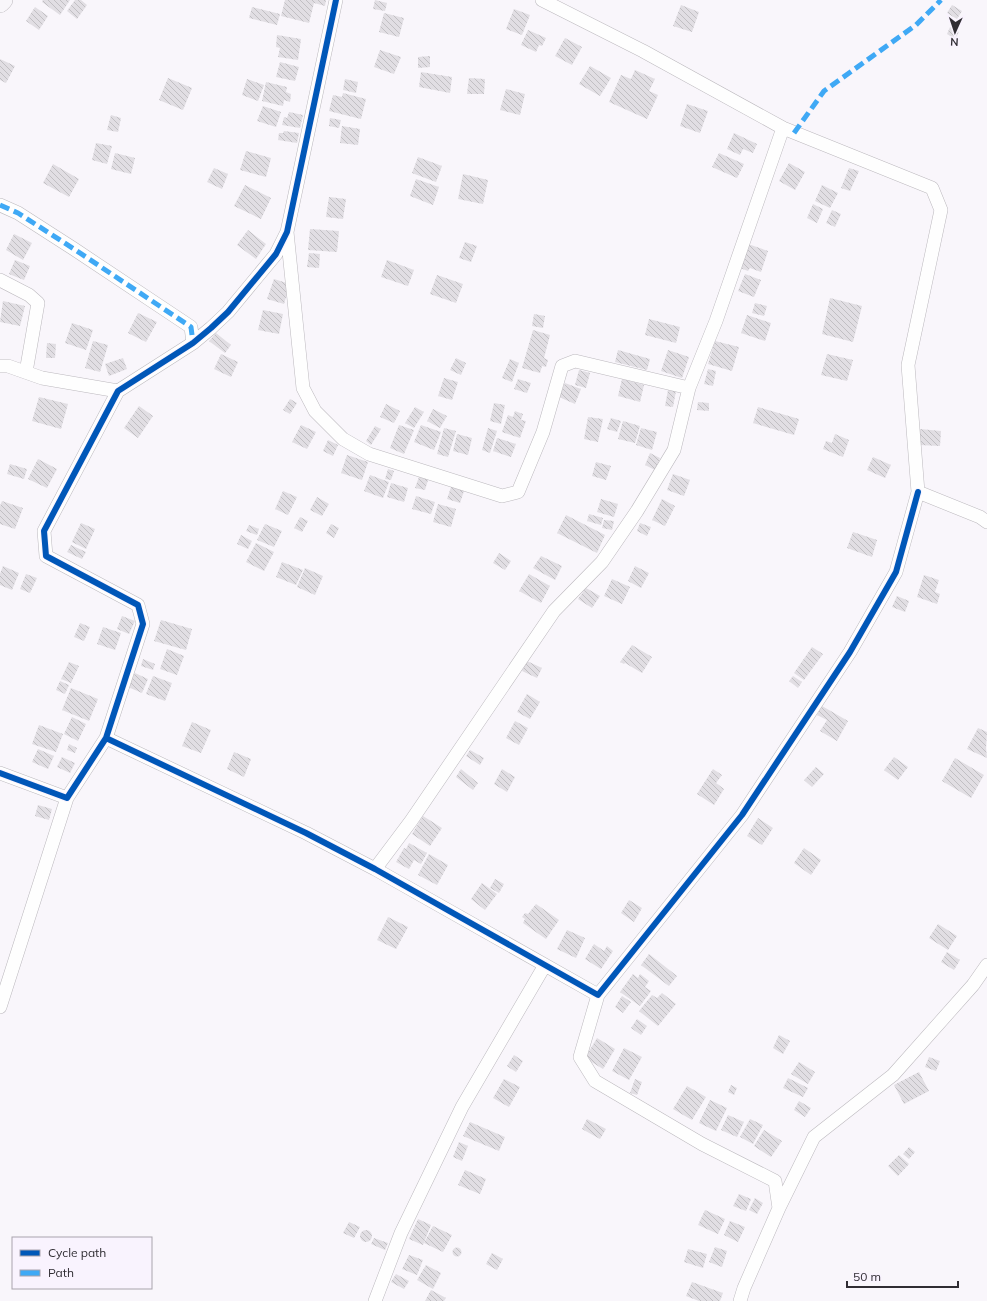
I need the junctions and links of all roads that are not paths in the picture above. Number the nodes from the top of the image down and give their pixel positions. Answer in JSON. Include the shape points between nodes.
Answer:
{"nodes":[{"id":1,"x":3,"y":0,"type":"edge"},
{"id":2,"x":336,"y":0,"type":"edge"},
{"id":3,"x":542,"y":0,"type":"edge"},
{"id":4,"x":0,"y":4,"type":"edge"},
{"id":5,"x":783,"y":128,"type":"junction"},
{"id":6,"x":0,"y":205,"type":"edge"},
{"id":7,"x":287,"y":232,"type":"junction"},
{"id":8,"x":0,"y":280,"type":"edge"},
{"id":9,"x":194,"y":344,"type":"junction"},
{"id":10,"x":0,"y":366,"type":"edge"},
{"id":11,"x":26,"y":372,"type":"junction"},
{"id":12,"x":688,"y":388,"type":"junction"},
{"id":13,"x":118,"y":391,"type":"junction"},
{"id":14,"x":918,"y":492,"type":"junction"},
{"id":15,"x":987,"y":522,"type":"edge"},
{"id":16,"x":106,"y":738,"type":"junction"},
{"id":17,"x":0,"y":773,"type":"edge"},
{"id":18,"x":67,"y":798,"type":"junction"},
{"id":19,"x":375,"y":869,"type":"junction"},
{"id":20,"x":545,"y":965,"type":"junction"},
{"id":21,"x":987,"y":965,"type":"edge"},
{"id":22,"x":598,"y":995,"type":"junction"},
{"id":23,"x":0,"y":1007,"type":"edge"},
{"id":24,"x":779,"y":1208,"type":"junction"},
{"id":25,"x":375,"y":1301,"type":"edge"},
{"id":26,"x":740,"y":1301,"type":"edge"}],
"edges":[{"from":1,"to":4,"type":"main road"},
{"from":2,"to":7,"type":"street"},
{"from":3,"to":5,"type":"street","via":[[643,51]]},
{"from":5,"to":12,"type":"street","via":[[716,320]]},
{"from":5,"to":14,"type":"street","via":[[932,188],[942,210],[908,365]]},
{"from":6,"to":9,"type":"street","via":[[18,213],[74,248],[191,327]]},
{"from":7,"to":9,"type":"street","via":[[276,254],[228,312]]},
{"from":7,"to":12,"type":"street","via":[[303,388],[315,411],[343,440],[369,454],[502,496],[518,492],[543,432],[562,366],[575,361]]},
{"from":8,"to":11,"type":"street","via":[[29,295],[38,303]]},
{"from":9,"to":13,"type":"street"},
{"from":10,"to":11,"type":"street"},
{"from":11,"to":13,"type":"street","via":[[42,378]]},
{"from":12,"to":19,"type":"street","via":[[674,450],[637,511],[602,562],[554,611],[411,821]]},
{"from":13,"to":16,"type":"street","via":[[44,531],[46,556],[138,605],[143,624]]},
{"from":14,"to":15,"type":"street"},
{"from":14,"to":22,"type":"street","via":[[896,572],[850,652],[742,815]]},
{"from":16,"to":18,"type":"street"},
{"from":16,"to":19,"type":"street","via":[[306,833]]},
{"from":17,"to":18,"type":"street"},
{"from":18,"to":23,"type":"street"},
{"from":19,"to":20,"type":"street"},
{"from":20,"to":22,"type":"street"},
{"from":20,"to":25,"type":"street","via":[[462,1107],[401,1233]]},
{"from":21,"to":24,"type":"street","via":[[973,985],[893,1075],[814,1137]]},
{"from":22,"to":24,"type":"street","via":[[580,1057],[595,1081],[702,1144],[775,1181]]},
{"from":24,"to":26,"type":"street"}]}
